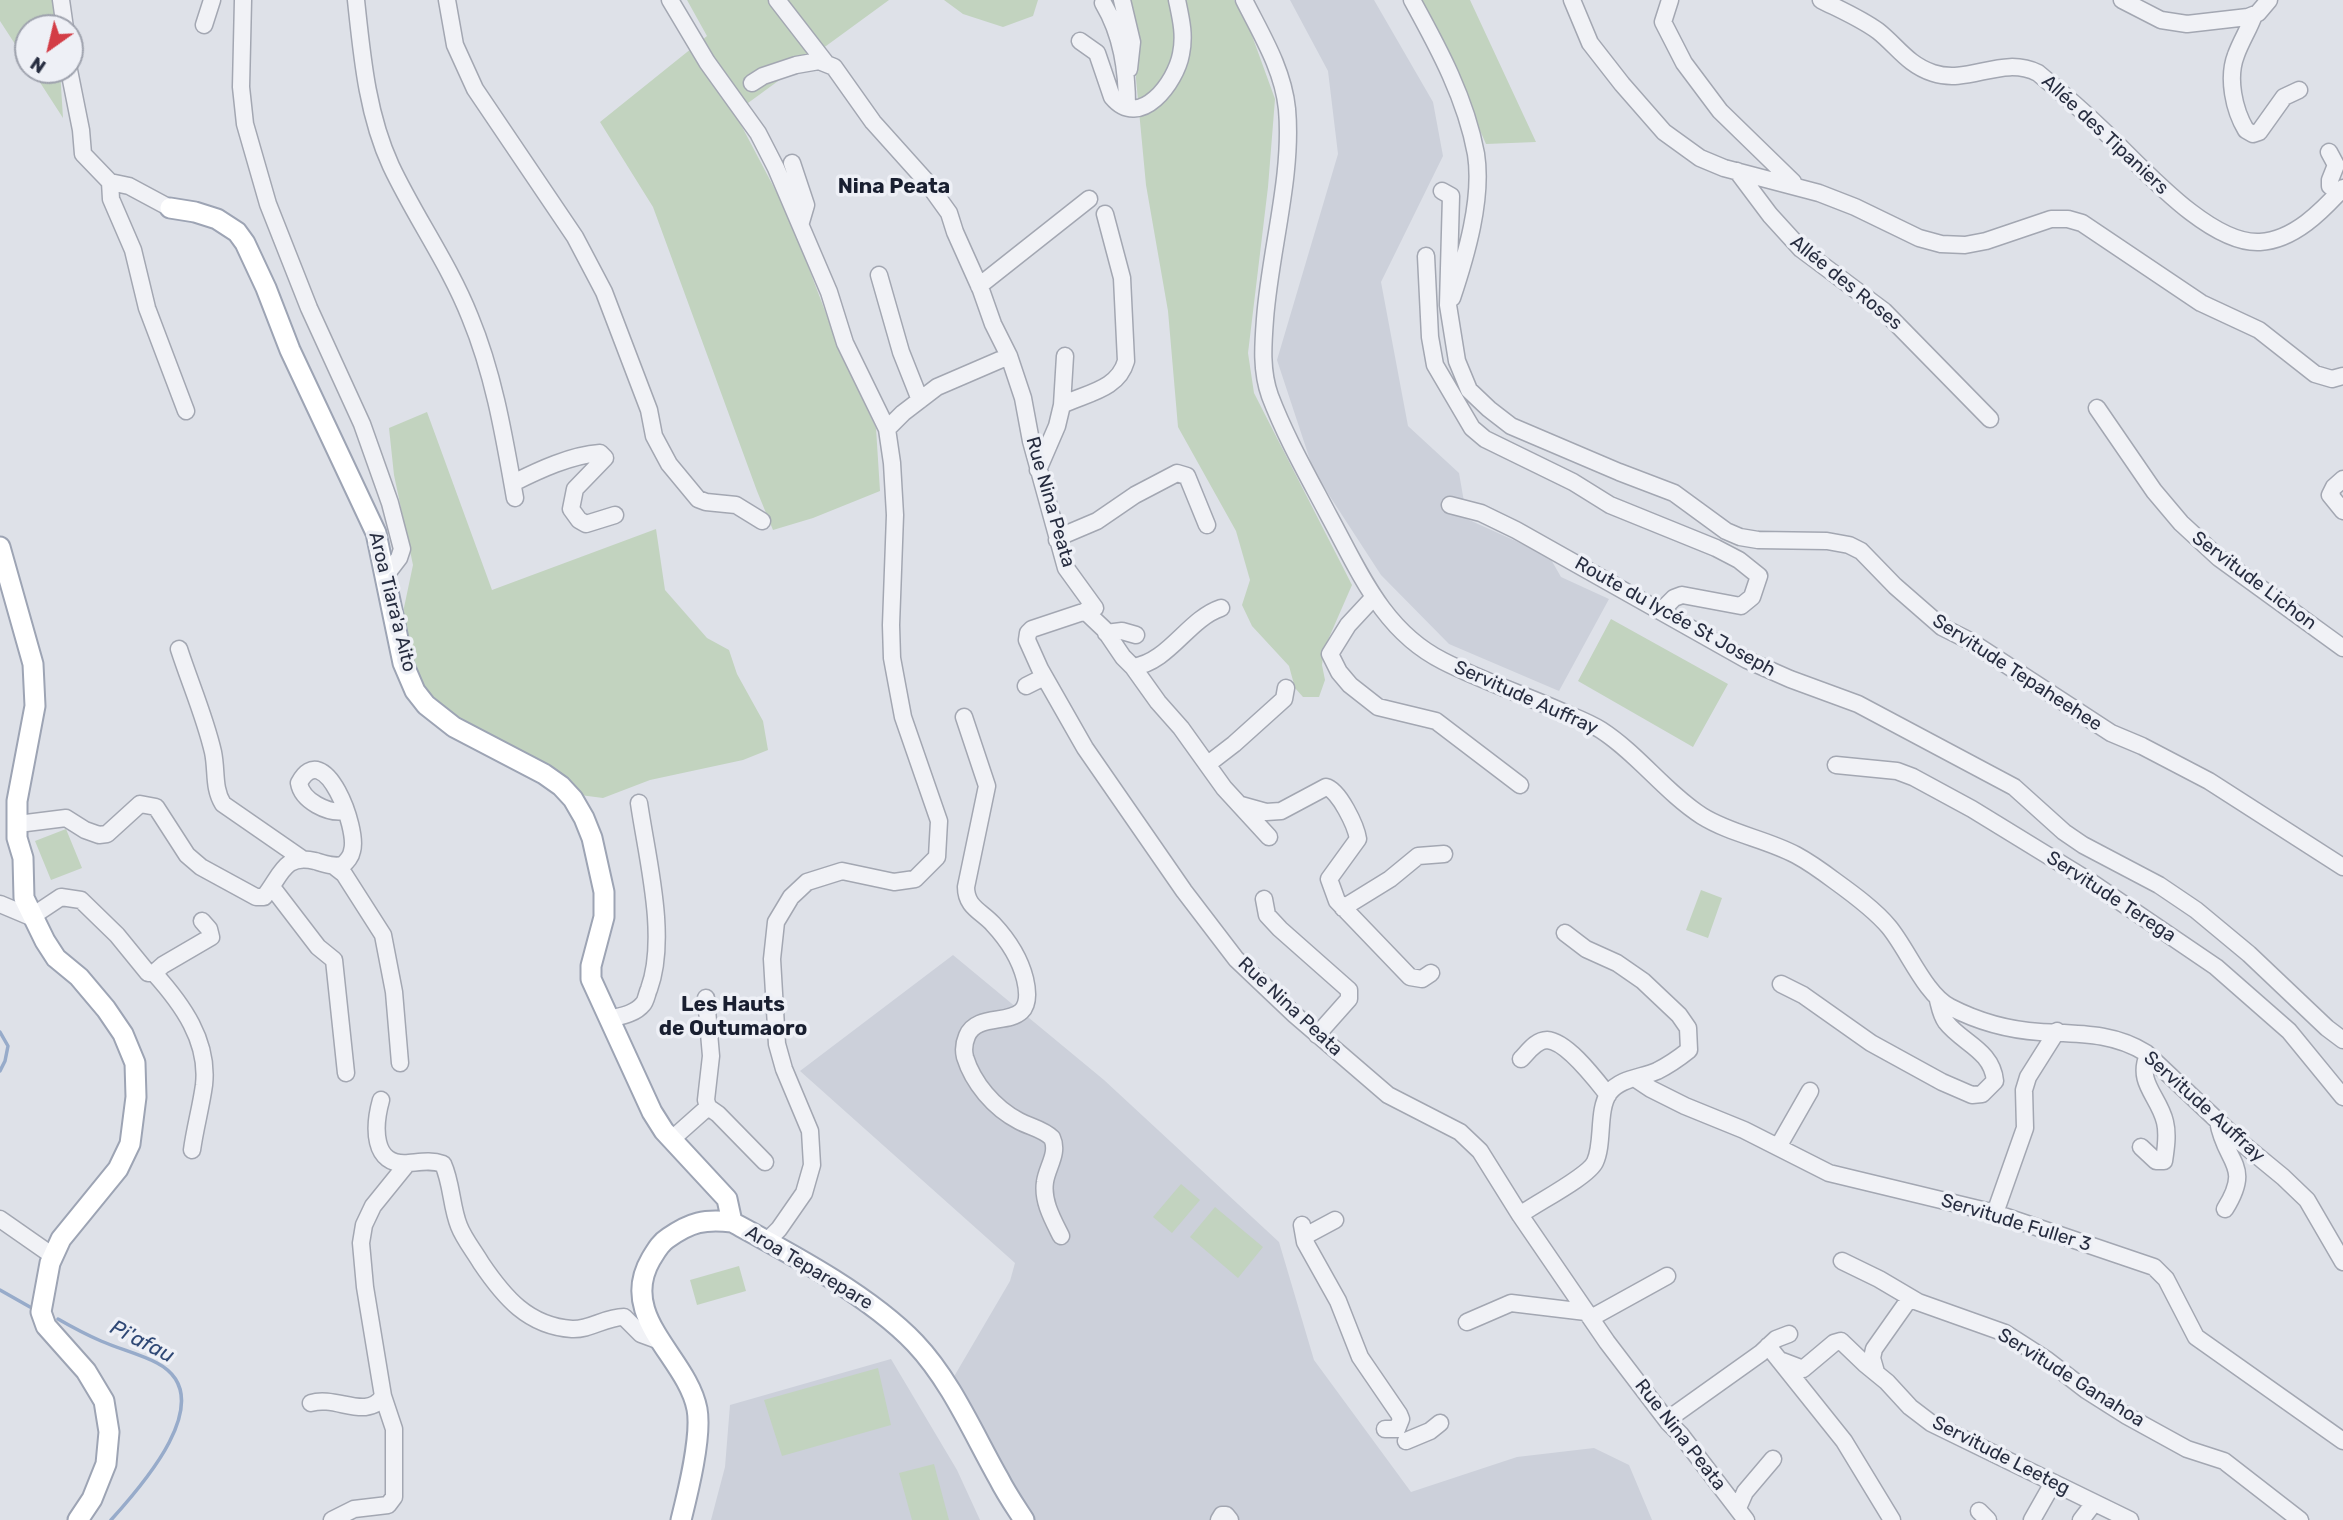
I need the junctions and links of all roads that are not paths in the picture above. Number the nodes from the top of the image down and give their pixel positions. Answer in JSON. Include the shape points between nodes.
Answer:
{"nodes":[{"id":1,"x":212,"y":0,"type":"edge"},
{"id":2,"x":243,"y":0,"type":"edge"},
{"id":3,"x":356,"y":0,"type":"edge"},
{"id":4,"x":447,"y":0,"type":"edge"},
{"id":5,"x":670,"y":0,"type":"edge"},
{"id":6,"x":777,"y":0,"type":"edge"},
{"id":7,"x":1122,"y":0,"type":"edge"},
{"id":8,"x":1177,"y":0,"type":"edge"},
{"id":9,"x":1244,"y":0,"type":"edge"},
{"id":10,"x":1412,"y":0,"type":"edge"},
{"id":11,"x":1572,"y":0,"type":"edge"},
{"id":12,"x":1671,"y":0,"type":"edge"},
{"id":13,"x":1821,"y":0,"type":"edge"},
{"id":14,"x":2122,"y":0,"type":"edge"},
{"id":15,"x":2269,"y":0,"type":"edge"},
{"id":16,"x":1102,"y":3,"type":"dead end"},
{"id":17,"x":2254,"y":15,"type":"junction"},
{"id":18,"x":204,"y":24,"type":"dead end"},
{"id":19,"x":1080,"y":41,"type":"dead end"},
{"id":20,"x":825,"y":62,"type":"junction"},
{"id":21,"x":1126,"y":79,"type":"junction"},
{"id":22,"x":752,"y":83,"type":"dead end"},
{"id":23,"x":72,"y":84,"type":"edge"},
{"id":24,"x":2299,"y":90,"type":"dead end"},
{"id":25,"x":1127,"y":107,"type":"junction"},
{"id":26,"x":2329,"y":152,"type":"dead end"},
{"id":27,"x":792,"y":163,"type":"dead end"},
{"id":28,"x":1737,"y":171,"type":"junction"},
{"id":29,"x":110,"y":182,"type":"junction"},
{"id":30,"x":1794,"y":186,"type":"junction"},
{"id":31,"x":2341,"y":190,"type":"edge"},
{"id":32,"x":1442,"y":191,"type":"dead end"},
{"id":33,"x":1089,"y":199,"type":"dead end"},
{"id":34,"x":170,"y":208,"type":"joint"},
{"id":35,"x":1105,"y":214,"type":"dead end"},
{"id":36,"x":801,"y":222,"type":"junction"},
{"id":37,"x":1426,"y":256,"type":"dead end"},
{"id":38,"x":879,"y":275,"type":"dead end"},
{"id":39,"x":979,"y":286,"type":"junction"},
{"id":40,"x":1448,"y":310,"type":"junction"},
{"id":41,"x":1009,"y":356,"type":"junction"},
{"id":42,"x":1065,"y":356,"type":"dead end"},
{"id":43,"x":2343,"y":376,"type":"edge"},
{"id":44,"x":920,"y":400,"type":"junction"},
{"id":45,"x":1062,"y":405,"type":"junction"},
{"id":46,"x":2097,"y":408,"type":"dead end"},
{"id":47,"x":186,"y":411,"type":"dead end"},
{"id":48,"x":1990,"y":419,"type":"dead end"},
{"id":49,"x":887,"y":429,"type":"junction"},
{"id":50,"x":1038,"y":470,"type":"junction"},
{"id":51,"x":2343,"y":479,"type":"edge"},
{"id":52,"x":1450,"y":505,"type":"dead end"},
{"id":53,"x":2343,"y":511,"type":"edge"},
{"id":54,"x":615,"y":515,"type":"dead end"},
{"id":55,"x":762,"y":521,"type":"dead end"},
{"id":56,"x":1207,"y":525,"type":"dead end"},
{"id":57,"x":1057,"y":540,"type":"junction"},
{"id":58,"x":0,"y":547,"type":"edge"},
{"id":59,"x":386,"y":575,"type":"junction"},
{"id":60,"x":1374,"y":597,"type":"junction"},
{"id":61,"x":1221,"y":608,"type":"dead end"},
{"id":62,"x":1085,"y":611,"type":"junction"},
{"id":63,"x":1661,"y":611,"type":"junction"},
{"id":64,"x":1106,"y":633,"type":"junction"},
{"id":65,"x":1136,"y":635,"type":"dead end"},
{"id":66,"x":2343,"y":648,"type":"edge"},
{"id":67,"x":179,"y":649,"type":"dead end"},
{"id":68,"x":1133,"y":667,"type":"junction"},
{"id":69,"x":1044,"y":677,"type":"junction"},
{"id":70,"x":1026,"y":687,"type":"dead end"},
{"id":71,"x":1286,"y":688,"type":"dead end"},
{"id":72,"x":964,"y":717,"type":"dead end"},
{"id":73,"x":1208,"y":764,"type":"junction"},
{"id":74,"x":1836,"y":765,"type":"dead end"},
{"id":75,"x":1520,"y":785,"type":"dead end"},
{"id":76,"x":639,"y":803,"type":"dead end"},
{"id":77,"x":1241,"y":805,"type":"junction"},
{"id":78,"x":345,"y":811,"type":"dead end"},
{"id":79,"x":16,"y":822,"type":"junction"},
{"id":80,"x":1269,"y":837,"type":"dead end"},
{"id":81,"x":1444,"y":854,"type":"dead end"},
{"id":82,"x":301,"y":858,"type":"junction"},
{"id":83,"x":335,"y":867,"type":"junction"},
{"id":84,"x":2343,"y":867,"type":"edge"},
{"id":85,"x":272,"y":887,"type":"junction"},
{"id":86,"x":1264,"y":899,"type":"dead end"},
{"id":87,"x":0,"y":904,"type":"edge"},
{"id":88,"x":1343,"y":908,"type":"junction"},
{"id":89,"x":32,"y":917,"type":"junction"},
{"id":90,"x":202,"y":921,"type":"dead end"},
{"id":91,"x":1565,"y":933,"type":"dead end"},
{"id":92,"x":154,"y":973,"type":"junction"},
{"id":93,"x":1431,"y":973,"type":"dead end"},
{"id":94,"x":1781,"y":984,"type":"dead end"},
{"id":95,"x":706,"y":998,"type":"dead end"},
{"id":96,"x":1938,"y":1000,"type":"junction"},
{"id":97,"x":610,"y":1019,"type":"junction"},
{"id":98,"x":2057,"y":1031,"type":"junction"},
{"id":99,"x":1317,"y":1035,"type":"junction"},
{"id":100,"x":2343,"y":1040,"type":"edge"},
{"id":101,"x":2148,"y":1055,"type":"junction"},
{"id":102,"x":1521,"y":1059,"type":"dead end"},
{"id":103,"x":400,"y":1063,"type":"dead end"},
{"id":104,"x":346,"y":1073,"type":"dead end"},
{"id":105,"x":1636,"y":1079,"type":"junction"},
{"id":106,"x":1810,"y":1091,"type":"dead end"},
{"id":107,"x":1608,"y":1095,"type":"junction"},
{"id":108,"x":2343,"y":1097,"type":"edge"},
{"id":109,"x":381,"y":1100,"type":"dead end"},
{"id":110,"x":708,"y":1107,"type":"junction"},
{"id":111,"x":2218,"y":1121,"type":"junction"},
{"id":112,"x":671,"y":1139,"type":"junction"},
{"id":113,"x":1778,"y":1147,"type":"junction"},
{"id":114,"x":2141,"y":1147,"type":"dead end"},
{"id":115,"x":192,"y":1150,"type":"dead end"},
{"id":116,"x":765,"y":1162,"type":"dead end"},
{"id":117,"x":407,"y":1164,"type":"junction"},
{"id":118,"x":2225,"y":1209,"type":"dead end"},
{"id":119,"x":1995,"y":1213,"type":"junction"},
{"id":120,"x":1520,"y":1215,"type":"junction"},
{"id":121,"x":0,"y":1219,"type":"edge"},
{"id":122,"x":1335,"y":1220,"type":"dead end"},
{"id":123,"x":732,"y":1222,"type":"junction"},
{"id":124,"x":1302,"y":1225,"type":"dead end"},
{"id":125,"x":1061,"y":1236,"type":"dead end"},
{"id":126,"x":767,"y":1241,"type":"junction"},
{"id":127,"x":1305,"y":1242,"type":"junction"},
{"id":128,"x":53,"y":1256,"type":"junction"},
{"id":129,"x":1842,"y":1261,"type":"dead end"},
{"id":130,"x":2343,"y":1262,"type":"edge"},
{"id":131,"x":1667,"y":1276,"type":"dead end"},
{"id":132,"x":1910,"y":1298,"type":"junction"},
{"id":133,"x":1589,"y":1315,"type":"junction"},
{"id":134,"x":1466,"y":1322,"type":"dead end"},
{"id":135,"x":1789,"y":1334,"type":"dead end"},
{"id":136,"x":660,"y":1341,"type":"junction"},
{"id":137,"x":1768,"y":1346,"type":"junction"},
{"id":138,"x":1782,"y":1361,"type":"junction"},
{"id":139,"x":1876,"y":1372,"type":"junction"},
{"id":140,"x":383,"y":1396,"type":"junction"},
{"id":141,"x":310,"y":1403,"type":"dead end"},
{"id":142,"x":1667,"y":1420,"type":"junction"},
{"id":143,"x":1440,"y":1423,"type":"dead end"},
{"id":144,"x":1385,"y":1430,"type":"dead end"},
{"id":145,"x":1406,"y":1441,"type":"dead end"},
{"id":146,"x":2343,"y":1441,"type":"edge"},
{"id":147,"x":1773,"y":1458,"type":"dead end"},
{"id":148,"x":2053,"y":1483,"type":"junction"},
{"id":149,"x":2094,"y":1503,"type":"junction"},
{"id":150,"x":1742,"y":1514,"type":"edge"},
{"id":151,"x":78,"y":1520,"type":"edge"},
{"id":152,"x":332,"y":1520,"type":"edge"},
{"id":153,"x":681,"y":1520,"type":"edge"},
{"id":154,"x":1024,"y":1520,"type":"edge"},
{"id":155,"x":1219,"y":1520,"type":"edge"},
{"id":156,"x":1230,"y":1520,"type":"edge"},
{"id":157,"x":1892,"y":1520,"type":"edge"},
{"id":158,"x":2032,"y":1520,"type":"edge"},
{"id":159,"x":2081,"y":1520,"type":"edge"},
{"id":160,"x":2130,"y":1520,"type":"edge"},
{"id":161,"x":2300,"y":1520,"type":"edge"}],
"edges":[{"from":1,"to":18,"type":"street"},
{"from":2,"to":59,"type":"street","via":[[245,124],[268,204],[362,424],[390,503],[402,549]]},
{"from":3,"to":54,"type":"street","via":[[368,94],[378,130],[487,360],[514,490],[544,469],[600,453],[605,458],[575,489],[571,509],[586,524]]},
{"from":4,"to":55,"type":"street","via":[[455,45],[475,89],[575,237],[604,292],[649,410],[654,436],[669,464],[698,499],[736,505]]},
{"from":5,"to":36,"type":"street","via":[[758,133]]},
{"from":6,"to":20,"type":"street","name":"Rue Nina Peata"},
{"from":7,"to":21,"type":"street","via":[[1132,42]]},
{"from":8,"to":25,"type":"street","via":[[1184,33],[1175,72],[1150,104]]},
{"from":9,"to":60,"type":"street","name":"Servitude Auffray","via":[[1272,55],[1287,106],[1288,139],[1262,360],[1268,391],[1289,441]]},
{"from":10,"to":40,"type":"street","via":[[1457,89],[1475,153],[1470,240]]},
{"from":11,"to":28,"type":"street","via":[[1590,43],[1645,112],[1700,158]]},
{"from":12,"to":30,"type":"street","via":[[1663,22],[1684,63],[1720,111]]},
{"from":13,"to":31,"type":"street","name":"Allée des Tipaniers","via":[[1868,24],[1905,58],[1931,73],[1960,77],[2013,66],[2038,73],[2174,199],[2240,239],[2260,242],[2289,233]]},
{"from":14,"to":17,"type":"street","via":[[2172,23]]},
{"from":15,"to":17,"type":"street"},
{"from":16,"to":21,"type":"street","via":[[1116,24]]},
{"from":17,"to":24,"type":"street","via":[[2235,57],[2232,79],[2246,130],[2259,132],[2284,97]]},
{"from":19,"to":25,"type":"street","via":[[1097,53],[1112,97]]},
{"from":20,"to":22,"type":"street","via":[[796,65]]},
{"from":20,"to":39,"type":"street","name":"Rue Nina Peata","via":[[834,67],[893,148],[949,213]]},
{"from":21,"to":25,"type":"street"},
{"from":23,"to":29,"type":"street","via":[[83,154]]},
{"from":26,"to":31,"type":"street","via":[[2336,160],[2330,186]]},
{"from":27,"to":36,"type":"street","via":[[806,205]]},
{"from":28,"to":30,"type":"street"},
{"from":28,"to":48,"type":"street","name":"Allée des Roses","via":[[1801,249],[1884,311]]},
{"from":29,"to":34,"type":"street","via":[[129,186]]},
{"from":29,"to":47,"type":"street","via":[[111,199],[133,250],[147,308]]},
{"from":30,"to":43,"type":"street","via":[[1941,244],[1986,242],[2051,219],[2082,223],[2201,303],[2259,330],[2315,374],[2332,379]]},
{"from":32,"to":40,"type":"street","name":"Servitude Tepaheehee","via":[[1451,196]]},
{"from":33,"to":39,"type":"street"},
{"from":34,"to":59,"type":"main road","name":"Aroa Tiara'a Aito","via":[[217,219],[245,243],[376,533]]},
{"from":35,"to":45,"type":"street","via":[[1122,278],[1126,361],[1114,382]]},
{"from":36,"to":49,"type":"street","via":[[845,343]]},
{"from":37,"to":63,"type":"street","via":[[1436,365],[1472,428],[1610,505],[1739,560],[1759,576],[1752,597],[1741,607],[1682,595]]},
{"from":38,"to":44,"type":"street"},
{"from":39,"to":41,"type":"street","name":"Rue Nina Peata"},
{"from":40,"to":84,"type":"street","name":"Servitude Tepaheehee","via":[[1457,361],[1469,390],[1511,426],[1674,493],[1740,537],[1827,541],[1861,551],[1942,627],[1970,640],[2111,733],[2222,789]]},
{"from":41,"to":44,"type":"street","via":[[937,387]]},
{"from":41,"to":50,"type":"street","name":"Rue Nina Peata"},
{"from":42,"to":45,"type":"street"},
{"from":44,"to":49,"type":"street"},
{"from":45,"to":50,"type":"street"},
{"from":46,"to":66,"type":"street","name":"Servitude Lichon","via":[[2180,523],[2219,558]]},
{"from":49,"to":126,"type":"street","via":[[895,515],[892,658],[903,717],[939,821],[937,857],[915,879],[894,883],[842,871],[807,883],[791,897],[776,922],[772,959],[777,1044],[810,1131],[812,1165],[804,1192]]},
{"from":50,"to":57,"type":"street","name":"Rue Nina Peata"},
{"from":51,"to":53,"type":"street","via":[[2330,495]]},
{"from":52,"to":63,"type":"street","name":"Route du lycée St Joseph","via":[[1516,530]]},
{"from":56,"to":57,"type":"street","via":[[1187,476],[1177,473]]},
{"from":57,"to":62,"type":"street","name":"Rue Nina Peata","via":[[1066,568],[1095,608]]},
{"from":58,"to":79,"type":"main road","via":[[33,664],[35,706]]},
{"from":59,"to":97,"type":"main road","name":"Aroa Tiara'a Aito","via":[[403,663],[425,705],[454,727],[561,786],[584,818],[604,892],[604,917],[591,979]]},
{"from":60,"to":75,"type":"street","via":[[1330,654],[1339,672],[1378,707],[1436,721]]},
{"from":60,"to":96,"type":"street","name":"Servitude Auffray","via":[[1412,642],[1440,660],[1597,727],[1702,816],[1794,854],[1835,880],[1887,925]]},
{"from":61,"to":68,"type":"street","via":[[1151,661]]},
{"from":62,"to":64,"type":"street"},
{"from":62,"to":69,"type":"street","name":"Rue Nina Peata","via":[[1028,633]]},
{"from":63,"to":100,"type":"street","name":"Route du lycée St Joseph","via":[[1768,671],[1861,705],[2014,787],[2083,845],[2160,885],[2196,910]]},
{"from":64,"to":65,"type":"street"},
{"from":64,"to":68,"type":"street"},
{"from":67,"to":82,"type":"street","via":[[213,750],[215,792],[223,804]]},
{"from":68,"to":73,"type":"street"},
{"from":69,"to":70,"type":"street"},
{"from":69,"to":99,"type":"street","name":"Rue Nina Peata","via":[[1084,748],[1184,891],[1236,958]]},
{"from":71,"to":73,"type":"street","via":[[1284,699]]},
{"from":72,"to":125,"type":"street","via":[[987,786],[967,897],[1012,949],[1027,998],[1015,1016],[974,1026],[963,1046],[980,1087],[992,1101],[1011,1117],[1052,1138],[1055,1149],[1044,1192]]},
{"from":73,"to":77,"type":"street"},
{"from":74,"to":108,"type":"street","name":"Servitude Terega","via":[[1913,777],[2109,894],[2198,954],[2274,1018],[2306,1049]]},
{"from":76,"to":97,"type":"street","via":[[657,952],[644,1004],[628,1015]]},
{"from":77,"to":80,"type":"street"},
{"from":77,"to":88,"type":"street","via":[[1281,811],[1326,787],[1334,790],[1358,839],[1329,879]]},
{"from":78,"to":83,"type":"street","via":[[353,849],[343,865]]},
{"from":79,"to":85,"type":"street","via":[[66,818],[102,836],[140,804],[147,804],[156,807],[187,855],[201,867],[256,897],[264,897]]},
{"from":79,"to":89,"type":"main road","via":[[24,898]]},
{"from":81,"to":88,"type":"street","via":[[1418,856]]},
{"from":82,"to":83,"type":"street"},
{"from":82,"to":85,"type":"street","via":[[288,864]]},
{"from":83,"to":103,"type":"street","via":[[383,935]]},
{"from":85,"to":104,"type":"street","via":[[318,947],[334,960]]},
{"from":86,"to":99,"type":"street","via":[[1267,915],[1280,929],[1349,990],[1349,999]]},
{"from":87,"to":89,"type":"street"},
{"from":88,"to":93,"type":"street","via":[[1410,977],[1422,979]]},
{"from":89,"to":92,"type":"street","via":[[61,897],[81,900],[148,973]]},
{"from":89,"to":128,"type":"main road","via":[[56,958],[106,1009],[135,1063],[130,1144],[118,1169],[61,1239]]},
{"from":90,"to":92,"type":"street","via":[[211,937]]},
{"from":91,"to":105,"type":"street","via":[[1643,981],[1688,1028],[1689,1050],[1670,1065]]},
{"from":92,"to":115,"type":"street","via":[[190,1020],[200,1042],[204,1082]]},
{"from":94,"to":96,"type":"street","via":[[1871,1043],[1942,1082],[1972,1095],[1982,1094],[1995,1080],[1994,1070],[1978,1049],[1946,1023]]},
{"from":95,"to":110,"type":"street","via":[[711,1056]]},
{"from":96,"to":98,"type":"street","name":"Servitude Auffray","via":[[2001,1026]]},
{"from":97,"to":112,"type":"main road","name":"Aroa Tiara'a Aito","via":[[652,1112]]},
{"from":98,"to":101,"type":"street","name":"Servitude Auffray","via":[[2109,1037]]},
{"from":98,"to":119,"type":"street","via":[[2028,1077],[2025,1128]]},
{"from":99,"to":120,"type":"street","name":"Rue Nina Peata","via":[[1388,1095],[1460,1132],[1480,1151]]},
{"from":101,"to":111,"type":"street","name":"Servitude Auffray"},
{"from":101,"to":114,"type":"street","via":[[2143,1073],[2165,1121],[2164,1161],[2156,1161]]},
{"from":102,"to":107,"type":"street","via":[[1536,1044],[1554,1042]]},
{"from":105,"to":107,"type":"street","via":[[1623,1081]]},
{"from":105,"to":113,"type":"street","name":"Servitude Fuller 3"},
{"from":106,"to":113,"type":"street"},
{"from":107,"to":120,"type":"street","via":[[1594,1165]]},
{"from":109,"to":117,"type":"street","via":[[380,1152]]},
{"from":110,"to":112,"type":"street"},
{"from":110,"to":116,"type":"street"},
{"from":111,"to":118,"type":"street","via":[[2221,1140],[2238,1170],[2236,1191]]},
{"from":111,"to":130,"type":"street","name":"Servitude Auffray","via":[[2307,1200]]},
{"from":112,"to":123,"type":"main road","name":"Aroa Tiara'a Aito","via":[[727,1199]]},
{"from":113,"to":119,"type":"street","name":"Servitude Fuller 3","via":[[1829,1173]]},
{"from":117,"to":136,"type":"street","via":[[443,1164],[459,1226],[504,1296],[520,1310],[535,1320],[571,1329],[624,1317],[641,1334]]},
{"from":117,"to":140,"type":"street","via":[[373,1206],[361,1243]]},
{"from":119,"to":146,"type":"street","name":"Servitude Fuller 3","via":[[2154,1266],[2166,1279],[2196,1338]]},
{"from":120,"to":133,"type":"street","name":"Rue Nina Peata"},
{"from":121,"to":128,"type":"street"},
{"from":122,"to":127,"type":"street","via":[[1307,1234]]},
{"from":123,"to":126,"type":"main road","name":"Aroa Teparepare"},
{"from":123,"to":136,"type":"main road","name":"Aroa Teparepare","via":[[712,1219],[685,1226],[661,1242],[646,1267],[642,1292],[648,1321]]},
{"from":124,"to":127,"type":"street"},
{"from":126,"to":154,"type":"main road","name":"Aroa Teparepare","via":[[849,1290],[916,1344],[964,1413]]},
{"from":127,"to":144,"type":"street","via":[[1338,1301],[1360,1357],[1399,1414],[1397,1429]]},
{"from":128,"to":151,"type":"main road","via":[[41,1312],[46,1326],[86,1371],[104,1401],[109,1432],[106,1464]]},
{"from":129,"to":132,"type":"street","name":"Servitude Ganahoa"},
{"from":131,"to":133,"type":"street"},
{"from":132,"to":139,"type":"street","via":[[1874,1349]]},
{"from":132,"to":161,"type":"street","name":"Servitude Ganahoa","via":[[2005,1333],[2127,1416],[2187,1449],[2224,1461]]},
{"from":133,"to":134,"type":"street","via":[[1511,1303]]},
{"from":133,"to":142,"type":"street","name":"Rue Nina Peata"},
{"from":135,"to":137,"type":"street"},
{"from":136,"to":153,"type":"main road","name":"Aroa Teparepare","via":[[687,1379],[698,1414]]},
{"from":137,"to":138,"type":"street"},
{"from":137,"to":142,"type":"street"},
{"from":138,"to":139,"type":"street","name":"Servitude Leeteg","via":[[1803,1369],[1841,1342]]},
{"from":138,"to":157,"type":"street","via":[[1844,1441]]},
{"from":139,"to":148,"type":"street","name":"Servitude Leeteg","via":[[1931,1423]]},
{"from":140,"to":141,"type":"street","via":[[366,1408],[322,1399]]},
{"from":140,"to":152,"type":"street","via":[[394,1429],[394,1497],[388,1505],[354,1509]]},
{"from":142,"to":150,"type":"street","name":"Rue Nina Peata"},
{"from":143,"to":145,"type":"street"},
{"from":147,"to":150,"type":"street","via":[[1745,1492]]},
{"from":148,"to":149,"type":"street","name":"Servitude Leeteg"},
{"from":148,"to":158,"type":"street"},
{"from":149,"to":159,"type":"street"},
{"from":149,"to":160,"type":"street","name":"Servitude Leeteg"},
{"from":155,"to":156,"type":"street","via":[[1226,1515]]}]}
